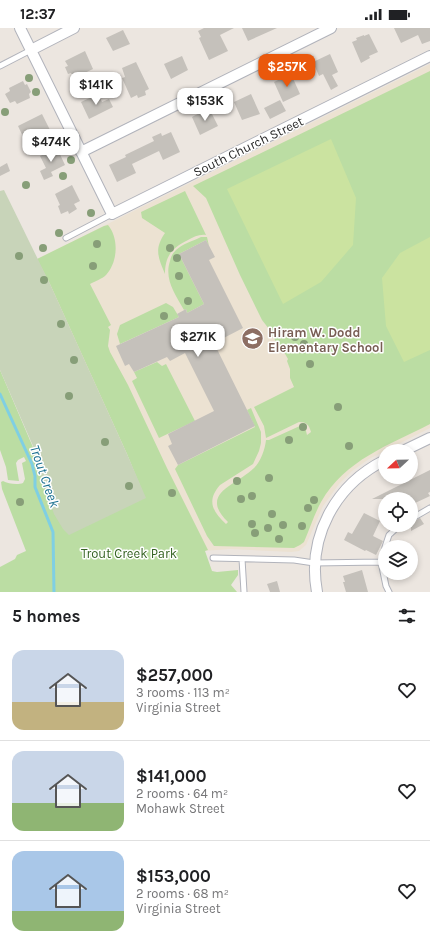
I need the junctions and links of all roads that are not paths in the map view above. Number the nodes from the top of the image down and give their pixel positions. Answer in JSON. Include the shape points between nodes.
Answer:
{"nodes":[{"id":1,"x":20,"y":28,"type":"edge"},
{"id":2,"x":74,"y":28,"type":"edge"},
{"id":3,"x":331,"y":28,"type":"edge"},
{"id":4,"x":31,"y":50,"type":"junction"},
{"id":5,"x":430,"y":56,"type":"edge"},
{"id":6,"x":0,"y":66,"type":"edge"},
{"id":7,"x":81,"y":152,"type":"junction"},
{"id":8,"x":112,"y":214,"type":"junction"},
{"id":9,"x":66,"y":238,"type":"dead end"},
{"id":10,"x":430,"y":438,"type":"edge"},
{"id":11,"x":418,"y":444,"type":"edge"},
{"id":12,"x":378,"y":464,"type":"edge"},
{"id":13,"x":430,"y":508,"type":"edge"},
{"id":14,"x":418,"y":515,"type":"edge"},
{"id":15,"x":213,"y":558,"type":"dead end"},
{"id":16,"x":242,"y":559,"type":"junction"},
{"id":17,"x":378,"y":562,"type":"edge"},
{"id":18,"x":314,"y":563,"type":"junction"},
{"id":19,"x":385,"y":580,"type":"edge"},
{"id":20,"x":244,"y":592,"type":"edge"},
{"id":21,"x":317,"y":592,"type":"edge"},
{"id":22,"x":389,"y":592,"type":"edge"}],
"edges":[{"from":1,"to":4,"type":"street"},
{"from":2,"to":4,"type":"street"},
{"from":3,"to":7,"type":"street"},
{"from":4,"to":6,"type":"lane"},
{"from":4,"to":7,"type":"street"},
{"from":5,"to":8,"type":"street","name":"South Church Street"},
{"from":7,"to":8,"type":"street"},
{"from":8,"to":9,"type":"lane","name":"South Church Street"},
{"from":10,"to":11,"type":"street"},
{"from":12,"to":18,"type":"street","via":[[351,483],[330,510],[322,529]]},
{"from":13,"to":14,"type":"lane"},
{"from":15,"to":16,"type":"lane"},
{"from":16,"to":18,"type":"lane"},
{"from":16,"to":20,"type":"lane"},
{"from":17,"to":18,"type":"lane"},
{"from":18,"to":21,"type":"street"},
{"from":19,"to":22,"type":"lane"}]}
